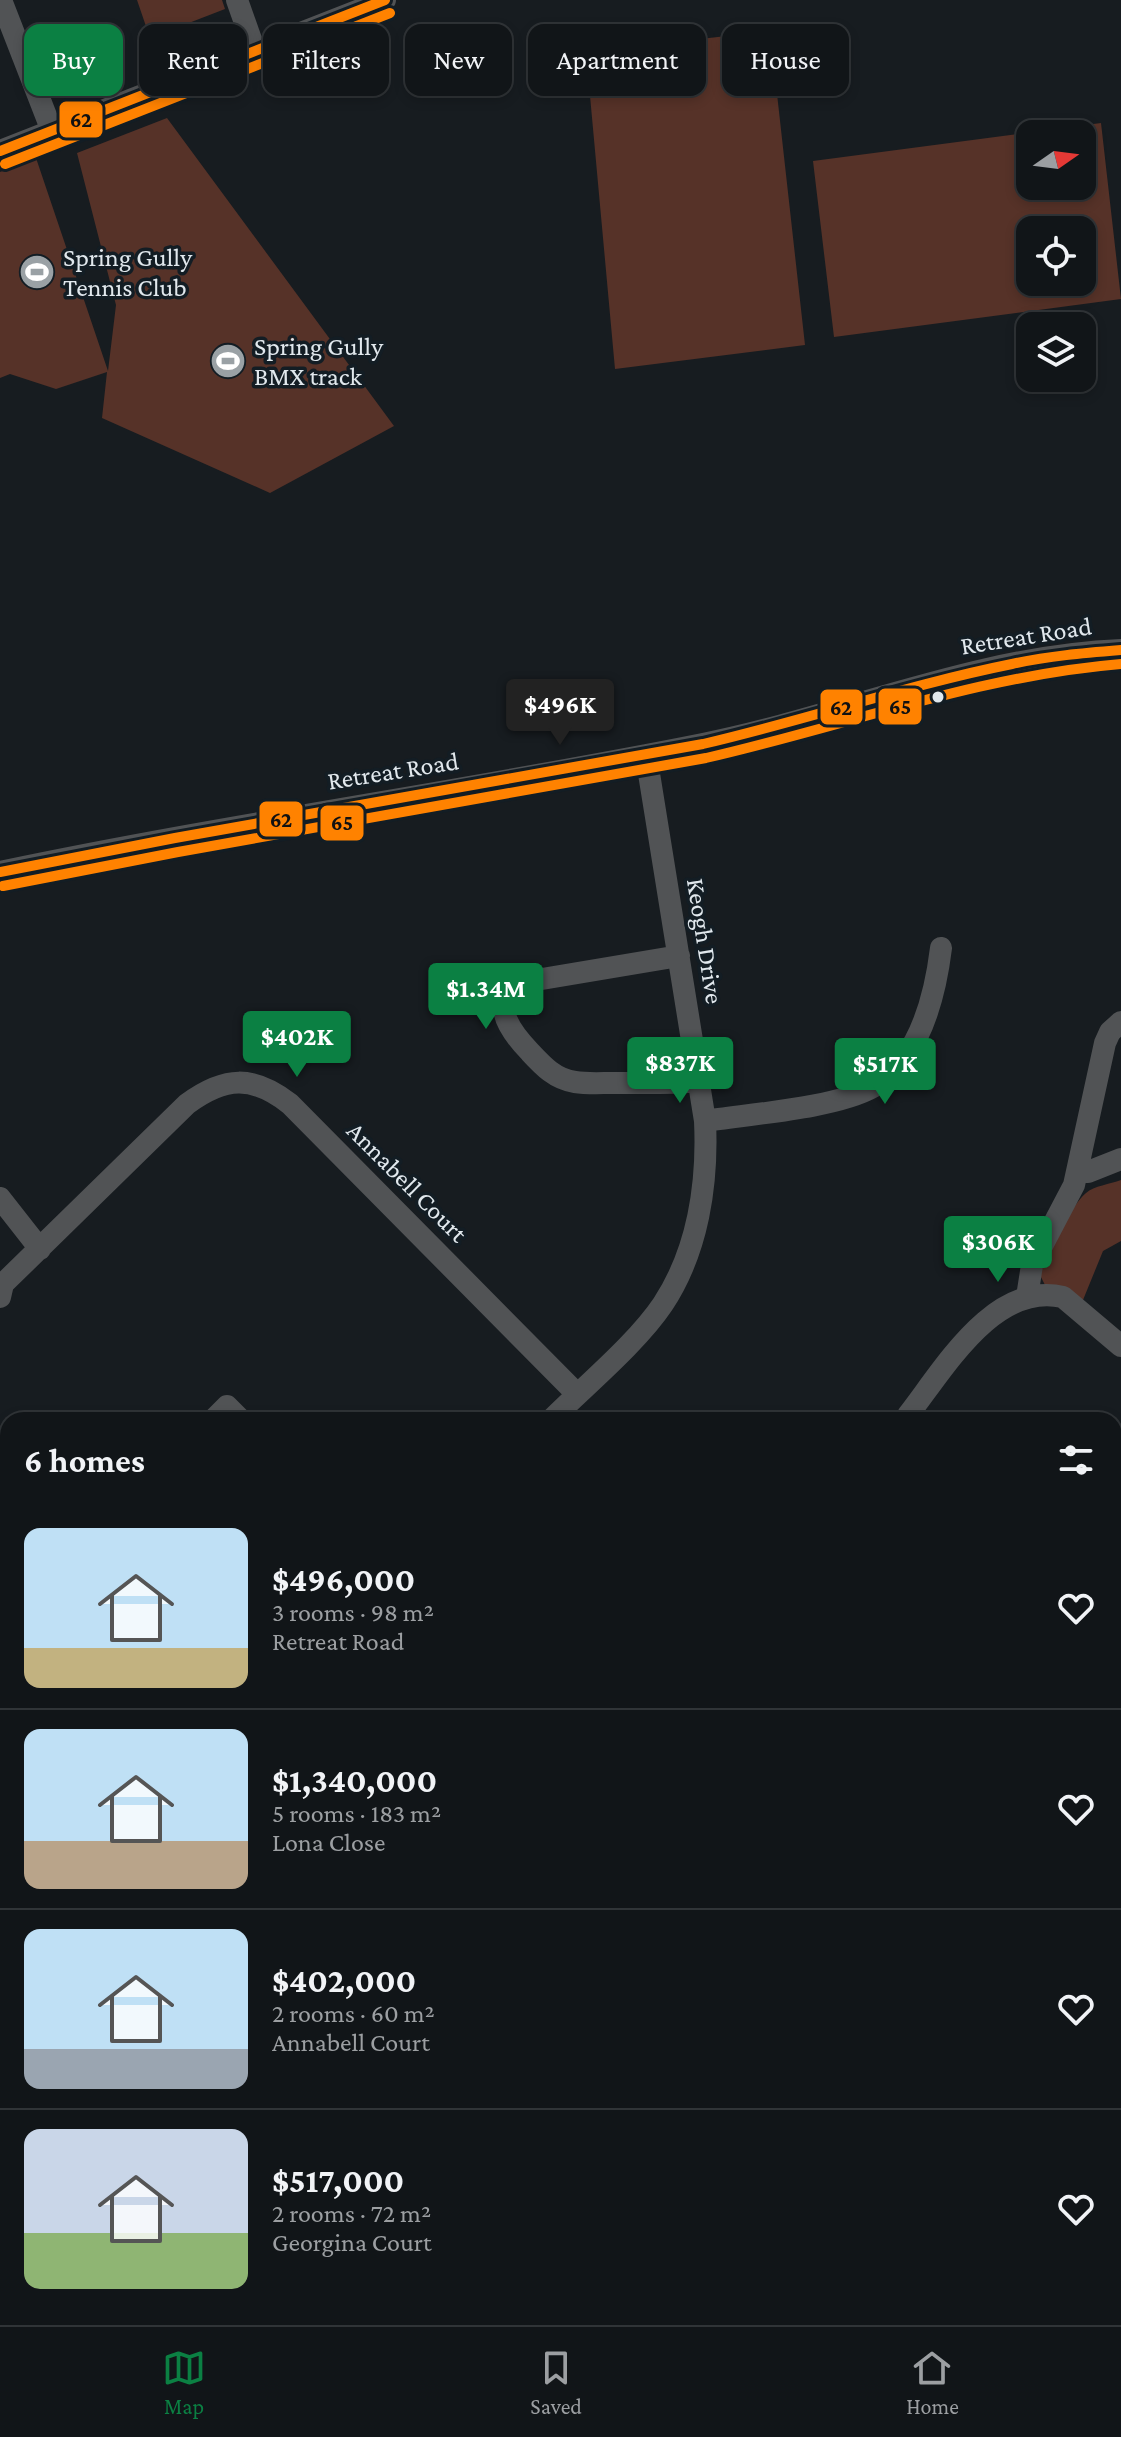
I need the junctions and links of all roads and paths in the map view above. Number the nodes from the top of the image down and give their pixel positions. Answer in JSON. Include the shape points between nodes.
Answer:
{"nodes":[{"id":1,"x":1,"y":0,"type":"edge"},
{"id":2,"x":237,"y":0,"type":"edge"},
{"id":3,"x":385,"y":0,"type":"edge"},
{"id":4,"x":255,"y":51,"type":"junction"},
{"id":5,"x":52,"y":131,"type":"junction"},
{"id":6,"x":0,"y":151,"type":"edge"},
{"id":7,"x":1121,"y":650,"type":"edge"},
{"id":8,"x":646,"y":755,"type":"junction"},
{"id":9,"x":0,"y":872,"type":"edge"},
{"id":10,"x":941,"y":948,"type":"dead end"},
{"id":11,"x":679,"y":956,"type":"junction"},
{"id":12,"x":1121,"y":1022,"type":"edge"},
{"id":13,"x":699,"y":1081,"type":"junction"},
{"id":14,"x":705,"y":1121,"type":"junction"},
{"id":15,"x":1121,"y":1159,"type":"edge"},
{"id":16,"x":1077,"y":1172,"type":"junction"},
{"id":17,"x":0,"y":1198,"type":"edge"},
{"id":18,"x":40,"y":1249,"type":"junction"},
{"id":19,"x":1,"y":1288,"type":"edge"},
{"id":20,"x":1027,"y":1297,"type":"junction"},
{"id":21,"x":1121,"y":1346,"type":"edge"},
{"id":22,"x":577,"y":1394,"type":"junction"},
{"id":23,"x":559,"y":1412,"type":"edge"},
{"id":24,"x":910,"y":1412,"type":"edge"}],
"edges":[{"from":1,"to":5,"type":"street"},
{"from":2,"to":4,"type":"street"},
{"from":3,"to":4,"type":"street"},
{"from":4,"to":5,"type":"street"},
{"from":5,"to":6,"type":"street"},
{"from":7,"to":8,"type":"street","name":"Retreat Road","via":[[948,677],[766,729]]},
{"from":8,"to":9,"type":"street","name":"Retreat Road"},
{"from":8,"to":11,"type":"street","name":"Keogh Drive"},
{"from":10,"to":14,"type":"street","via":[[932,1000],[921,1026],[906,1054],[875,1086],[829,1101]]},
{"from":11,"to":13,"type":"street","name":"Keogh Drive"},
{"from":11,"to":13,"type":"street","via":[[530,981],[509,993],[504,1013],[514,1035],[561,1078]]},
{"from":12,"to":16,"type":"street","via":[[1105,1043]]},
{"from":13,"to":14,"type":"street","name":"Keogh Drive"},
{"from":14,"to":22,"type":"street","name":"Keogh Drive","via":[[699,1214],[677,1279],[662,1306]]},
{"from":15,"to":16,"type":"street"},
{"from":16,"to":20,"type":"street","via":[[1069,1198],[1032,1265]]},
{"from":17,"to":18,"type":"street"},
{"from":18,"to":19,"type":"street","name":"Annabell Court"},
{"from":18,"to":22,"type":"street","name":"Annabell Court","via":[[187,1104],[229,1083],[259,1084],[290,1104]]},
{"from":20,"to":21,"type":"street","via":[[1063,1297]]},
{"from":20,"to":24,"type":"street","via":[[983,1323]]},
{"from":22,"to":23,"type":"street","name":"Keogh Drive"}]}
